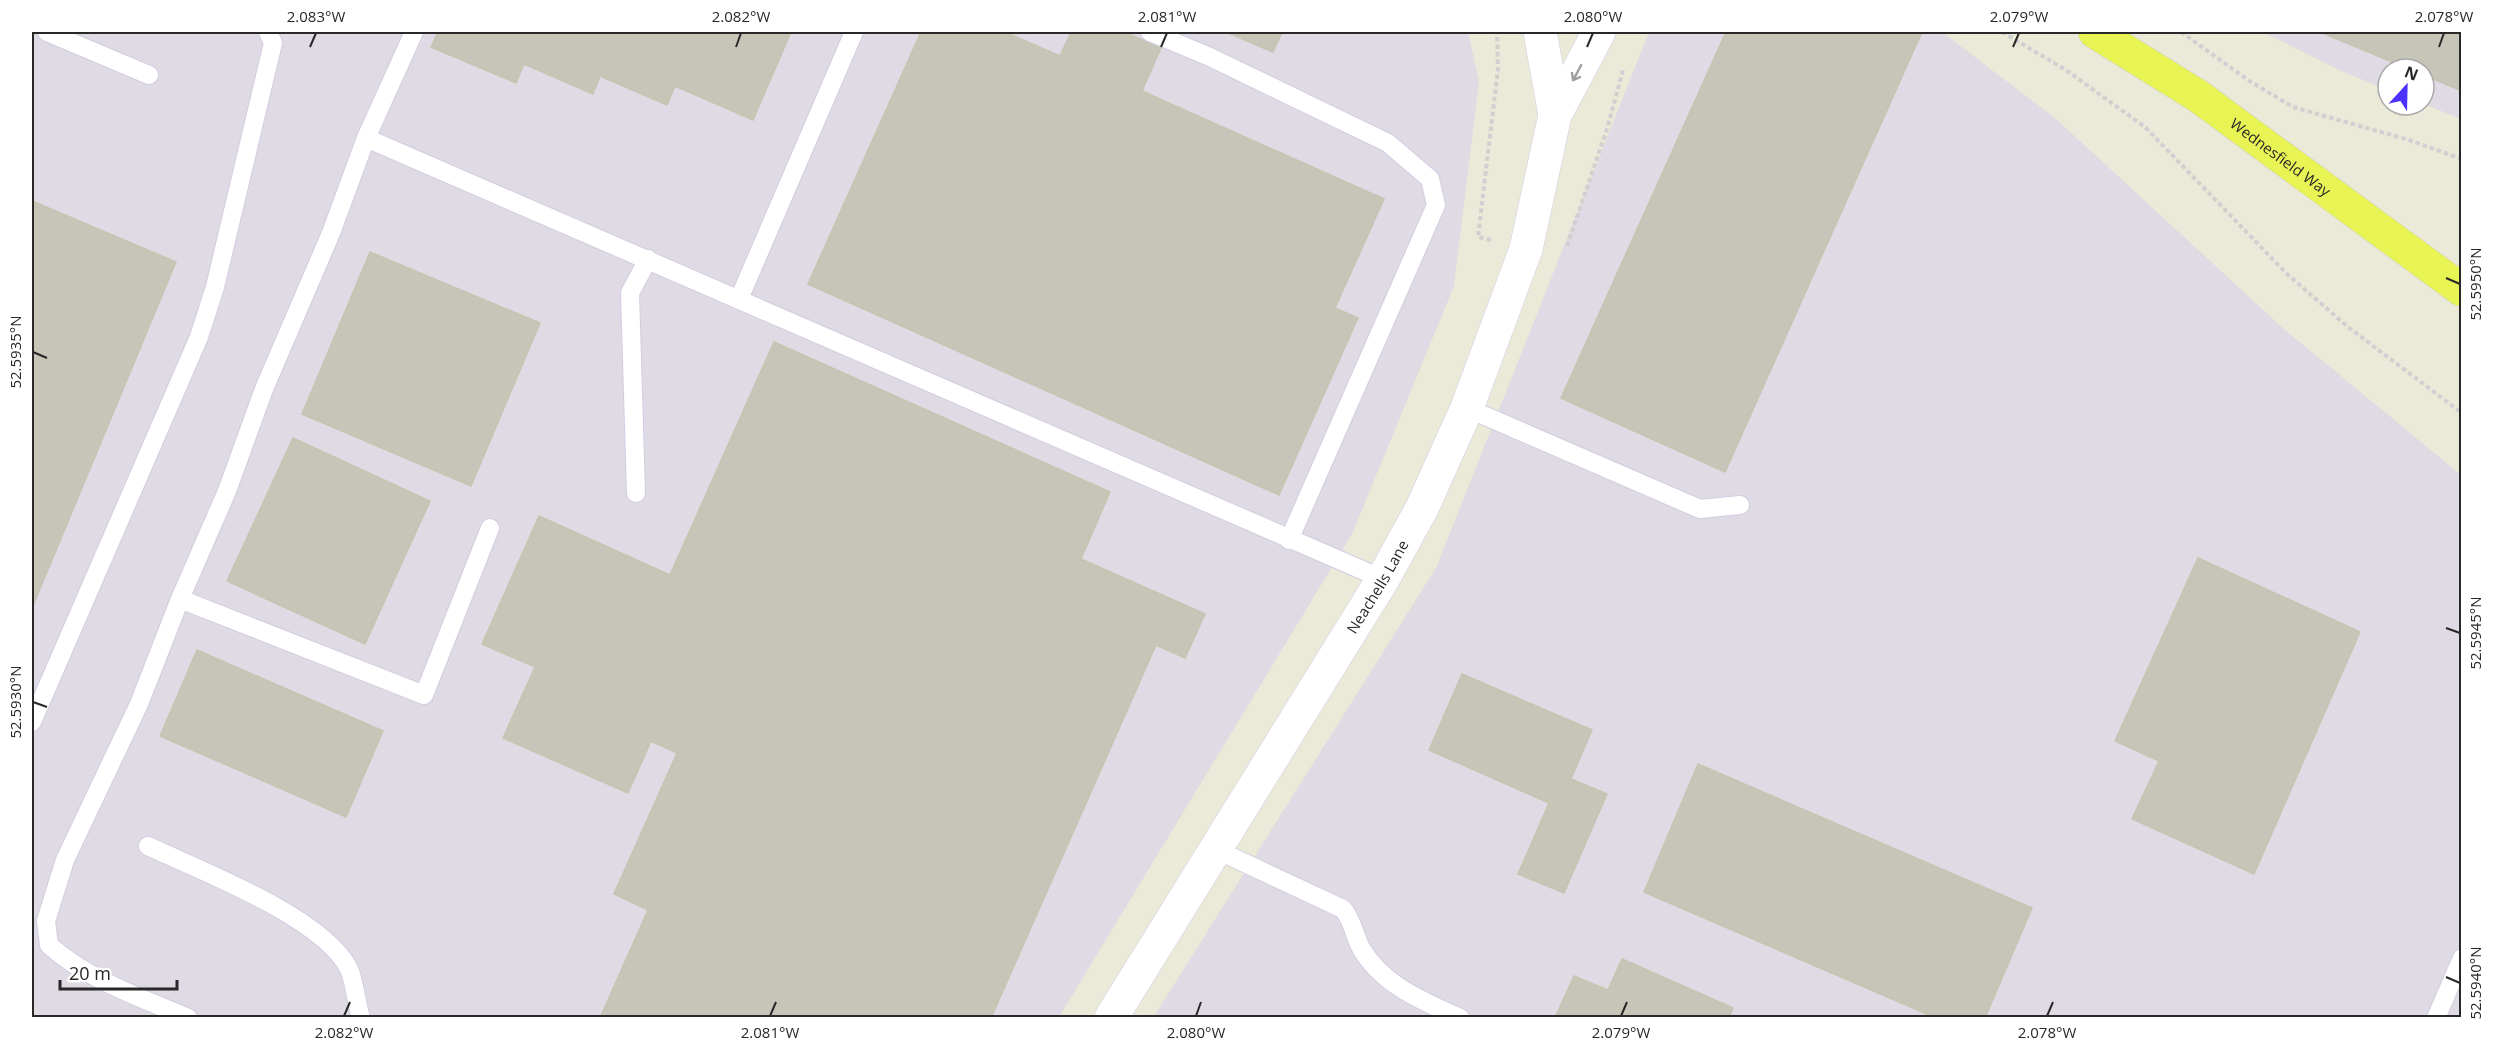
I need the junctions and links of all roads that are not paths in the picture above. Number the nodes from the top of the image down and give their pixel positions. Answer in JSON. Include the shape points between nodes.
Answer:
{"nodes":[{"id":1,"x":47,"y":32,"type":"edge"},
{"id":2,"x":268,"y":32,"type":"edge"},
{"id":3,"x":414,"y":32,"type":"edge"},
{"id":4,"x":854,"y":32,"type":"edge"},
{"id":5,"x":1150,"y":32,"type":"edge"},
{"id":6,"x":1540,"y":32,"type":"edge"},
{"id":7,"x":1599,"y":32,"type":"edge"},
{"id":8,"x":2094,"y":32,"type":"edge"},
{"id":9,"x":149,"y":75,"type":"dead end"},
{"id":10,"x":1555,"y":115,"type":"junction"},
{"id":11,"x":366,"y":138,"type":"junction"},
{"id":12,"x":648,"y":259,"type":"junction"},
{"id":13,"x":2462,"y":290,"type":"edge"},
{"id":14,"x":739,"y":299,"type":"junction"},
{"id":15,"x":1467,"y":408,"type":"junction"},
{"id":16,"x":636,"y":494,"type":"dead end"},
{"id":17,"x":1740,"y":505,"type":"dead end"},
{"id":18,"x":490,"y":528,"type":"dead end"},
{"id":19,"x":1289,"y":540,"type":"junction"},
{"id":20,"x":1383,"y":579,"type":"junction"},
{"id":21,"x":180,"y":598,"type":"junction"},
{"id":22,"x":32,"y":722,"type":"edge"},
{"id":23,"x":148,"y":846,"type":"dead end"},
{"id":24,"x":1217,"y":850,"type":"junction"},
{"id":25,"x":2462,"y":958,"type":"edge"},
{"id":26,"x":188,"y":1017,"type":"edge"},
{"id":27,"x":361,"y":1017,"type":"edge"},
{"id":28,"x":1111,"y":1017,"type":"edge"},
{"id":29,"x":1460,"y":1017,"type":"edge"},
{"id":30,"x":2436,"y":1017,"type":"edge"}],
"edges":[{"from":1,"to":9,"type":"lane"},
{"from":2,"to":22,"type":"lane","via":[[273,43],[200,338]]},
{"from":3,"to":11,"type":"lane"},
{"from":4,"to":14,"type":"lane"},
{"from":5,"to":19,"type":"lane","via":[[1388,142],[1430,179],[1436,205]]},
{"from":6,"to":10,"type":"street","name":"Neachells Lane"},
{"from":7,"to":10,"type":"street","name":"Neachells Lane","one_way":true},
{"from":8,"to":13,"type":"main road","name":"Wednesfield Way","via":[[2198,96]]},
{"from":10,"to":15,"type":"street","name":"Neachells Lane","via":[[1526,249]]},
{"from":11,"to":12,"type":"lane"},
{"from":11,"to":21,"type":"lane","via":[[227,490]]},
{"from":12,"to":14,"type":"lane"},
{"from":12,"to":16,"type":"lane","via":[[630,293]]},
{"from":14,"to":19,"type":"lane"},
{"from":15,"to":17,"type":"lane","via":[[1700,509]]},
{"from":15,"to":20,"type":"street","name":"Neachells Lane","via":[[1422,508]]},
{"from":18,"to":21,"type":"lane","via":[[424,695]]},
{"from":19,"to":20,"type":"lane"},
{"from":20,"to":24,"type":"street","name":"Neachells Lane"},
{"from":21,"to":26,"type":"lane","via":[[139,704],[65,860],[46,921],[49,945],[67,960],[110,984]]},
{"from":23,"to":27,"type":"lane","via":[[295,916],[329,943],[349,969]]},
{"from":24,"to":28,"type":"street","name":"Neachells Lane"},
{"from":24,"to":29,"type":"lane","via":[[1343,909],[1362,949],[1378,970],[1409,995]]},
{"from":25,"to":30,"type":"lane"}]}
